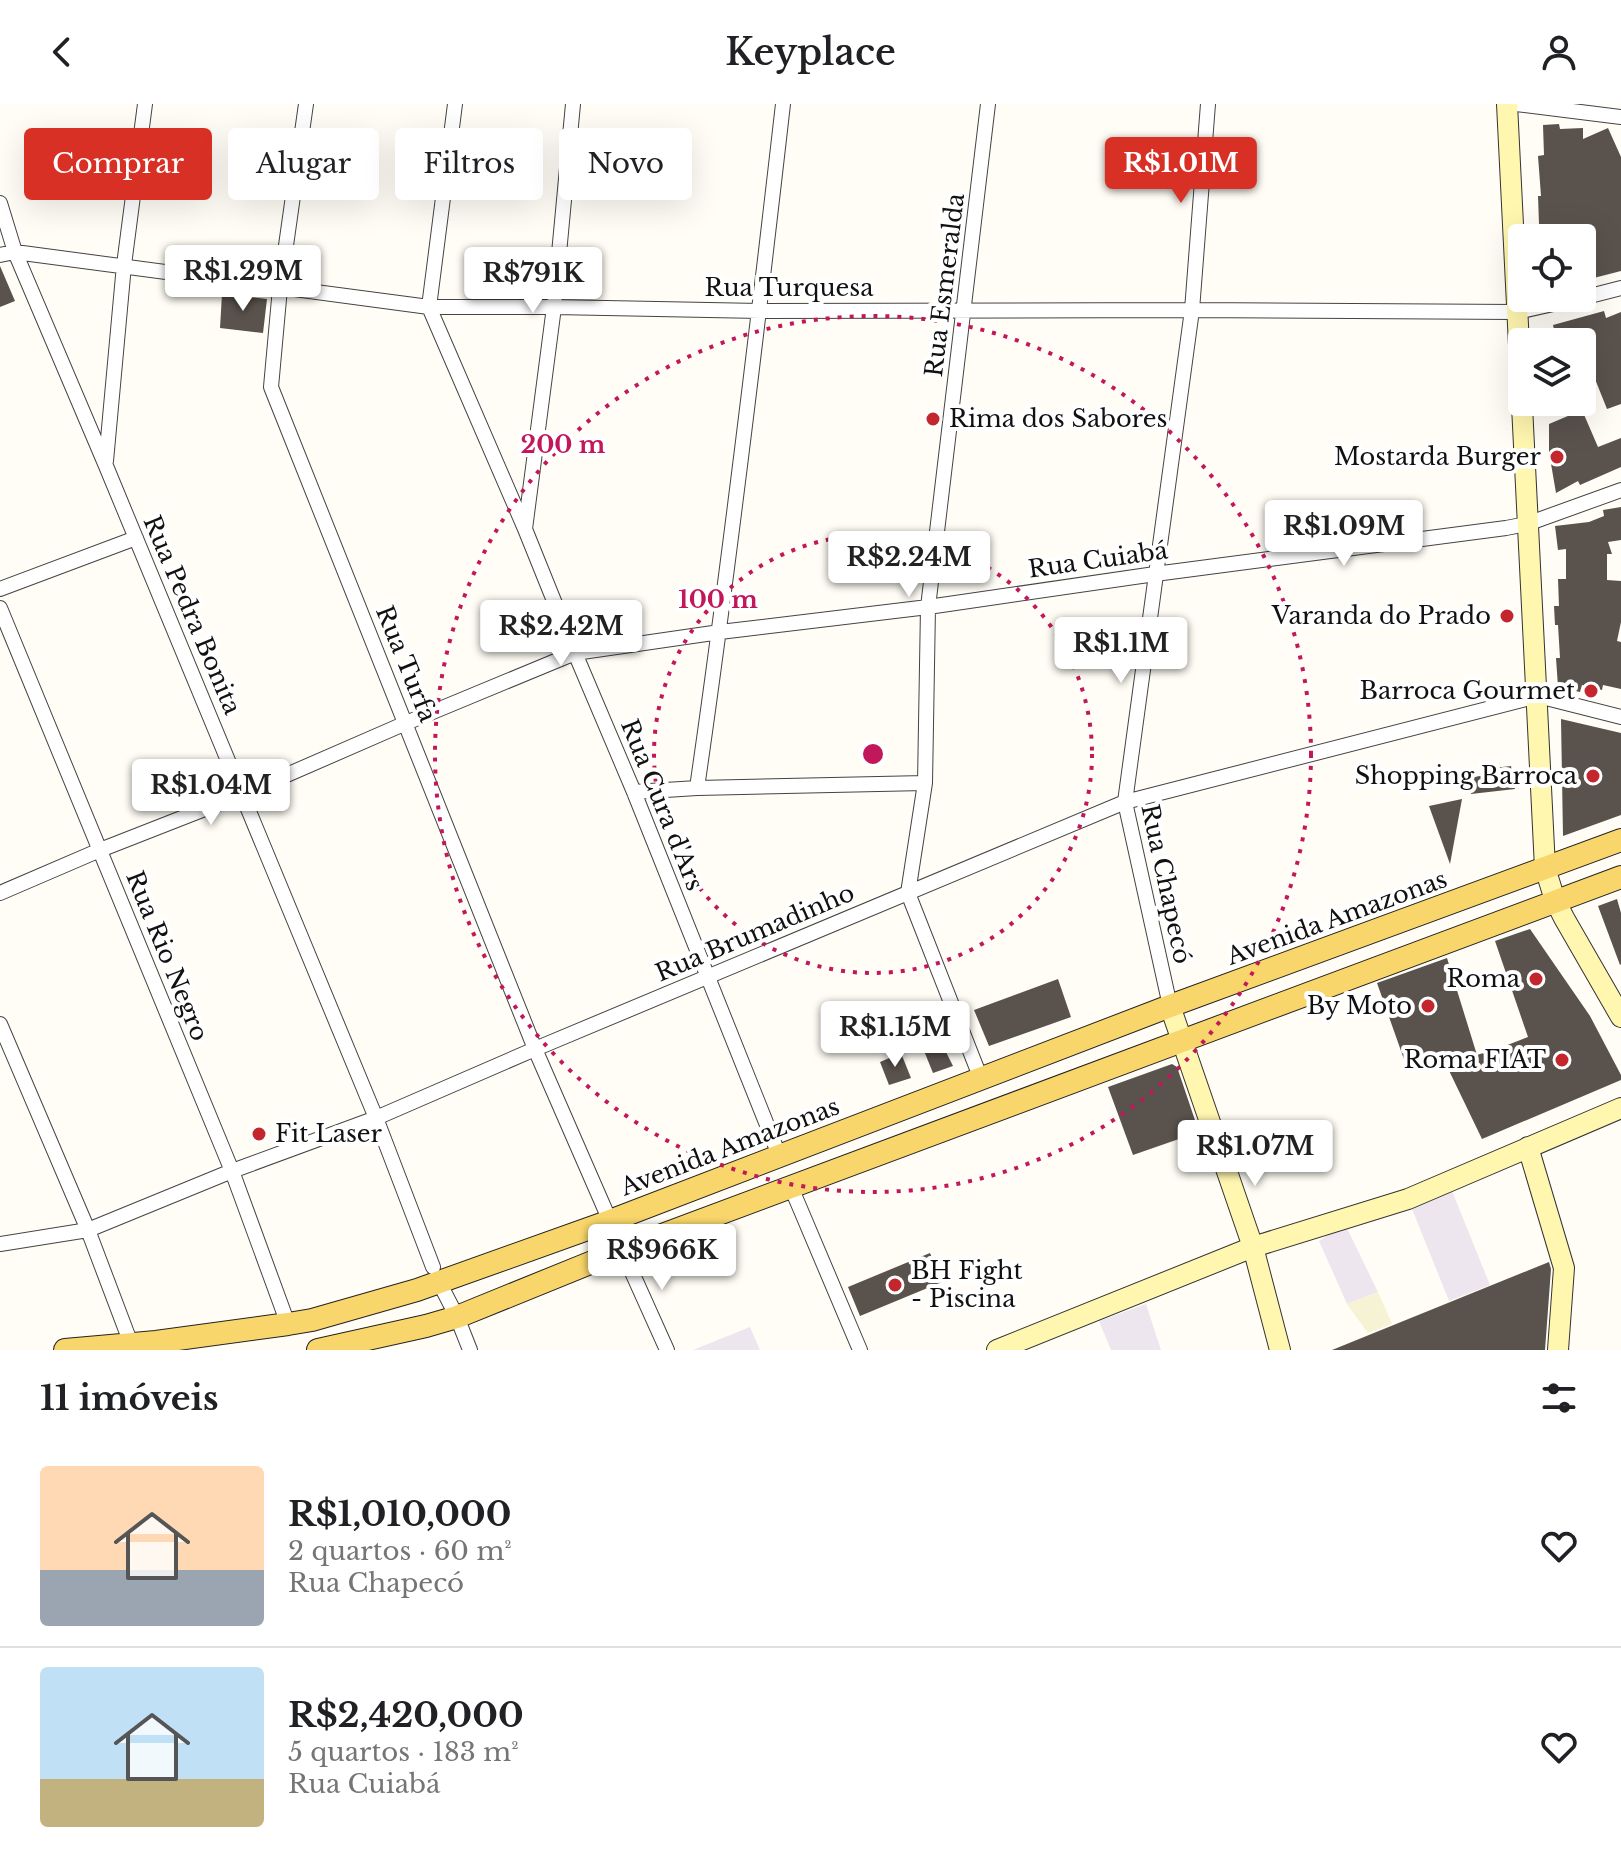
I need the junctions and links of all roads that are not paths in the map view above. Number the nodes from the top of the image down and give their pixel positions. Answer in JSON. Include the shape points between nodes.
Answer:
{"nodes":[{"id":1,"x":145,"y":104,"type":"edge"},
{"id":2,"x":306,"y":104,"type":"edge"},
{"id":3,"x":455,"y":104,"type":"edge"},
{"id":4,"x":573,"y":104,"type":"edge"},
{"id":5,"x":783,"y":104,"type":"edge"},
{"id":6,"x":988,"y":104,"type":"edge"},
{"id":7,"x":1208,"y":104,"type":"edge"},
{"id":8,"x":1507,"y":104,"type":"edge"},
{"id":9,"x":1516,"y":104,"type":"edge"},
{"id":10,"x":1621,"y":118,"type":"edge"},
{"id":11,"x":0,"y":203,"type":"edge"},
{"id":12,"x":1513,"y":224,"type":"edge"},
{"id":13,"x":8,"y":253,"type":"edge"},
{"id":14,"x":124,"y":265,"type":"junction"},
{"id":15,"x":280,"y":288,"type":"junction"},
{"id":16,"x":1621,"y":288,"type":"edge"},
{"id":17,"x":1596,"y":294,"type":"edge"},
{"id":18,"x":429,"y":307,"type":"junction"},
{"id":19,"x":554,"y":307,"type":"junction"},
{"id":20,"x":1192,"y":310,"type":"junction"},
{"id":21,"x":760,"y":311,"type":"junction"},
{"id":22,"x":964,"y":311,"type":"junction"},
{"id":23,"x":1508,"y":312,"type":"edge"},
{"id":24,"x":1517,"y":312,"type":"edge"},
{"id":25,"x":106,"y":466,"type":"junction"},
{"id":26,"x":1621,"y":490,"type":"edge"},
{"id":27,"x":1527,"y":524,"type":"junction"},
{"id":28,"x":525,"y":529,"type":"junction"},
{"id":29,"x":136,"y":538,"type":"junction"},
{"id":30,"x":1155,"y":574,"type":"junction"},
{"id":31,"x":0,"y":589,"type":"edge"},
{"id":32,"x":928,"y":607,"type":"junction"},
{"id":33,"x":0,"y":608,"type":"edge"},
{"id":34,"x":720,"y":632,"type":"junction"},
{"id":35,"x":575,"y":653,"type":"junction"},
{"id":36,"x":1538,"y":696,"type":"junction"},
{"id":37,"x":1621,"y":717,"type":"edge"},
{"id":38,"x":406,"y":723,"type":"junction"},
{"id":39,"x":925,"y":783,"type":"junction"},
{"id":40,"x":697,"y":788,"type":"junction"},
{"id":41,"x":634,"y":792,"type":"junction"},
{"id":42,"x":243,"y":794,"type":"junction"},
{"id":43,"x":1125,"y":802,"type":"junction"},
{"id":44,"x":1621,"y":840,"type":"edge"},
{"id":45,"x":100,"y":850,"type":"junction"},
{"id":46,"x":1545,"y":868,"type":"junction"},
{"id":47,"x":1621,"y":877,"type":"edge"},
{"id":48,"x":0,"y":893,"type":"edge"},
{"id":49,"x":908,"y":893,"type":"junction"},
{"id":50,"x":1555,"y":900,"type":"junction"},
{"id":51,"x":707,"y":976,"type":"junction"},
{"id":52,"x":1170,"y":1006,"type":"junction"},
{"id":53,"x":1621,"y":1017,"type":"edge"},
{"id":54,"x":0,"y":1024,"type":"edge"},
{"id":55,"x":1182,"y":1042,"type":"junction"},
{"id":56,"x":535,"y":1049,"type":"junction"},
{"id":57,"x":981,"y":1079,"type":"junction"},
{"id":58,"x":1621,"y":1108,"type":"edge"},
{"id":59,"x":376,"y":1118,"type":"junction"},
{"id":60,"x":1528,"y":1147,"type":"junction"},
{"id":61,"x":779,"y":1155,"type":"junction"},
{"id":62,"x":232,"y":1171,"type":"junction"},
{"id":63,"x":791,"y":1187,"type":"junction"},
{"id":64,"x":610,"y":1221,"type":"junction"},
{"id":65,"x":88,"y":1230,"type":"junction"},
{"id":66,"x":0,"y":1244,"type":"edge"},
{"id":67,"x":1253,"y":1247,"type":"junction"},
{"id":68,"x":622,"y":1250,"type":"junction"},
{"id":69,"x":436,"y":1274,"type":"junction"},
{"id":70,"x":457,"y":1317,"type":"junction"},
{"id":71,"x":288,"y":1324,"type":"junction"},
{"id":72,"x":132,"y":1347,"type":"edge"},
{"id":73,"x":65,"y":1350,"type":"edge"},
{"id":74,"x":318,"y":1350,"type":"edge"},
{"id":75,"x":470,"y":1350,"type":"edge"},
{"id":76,"x":667,"y":1350,"type":"edge"},
{"id":77,"x":860,"y":1350,"type":"edge"},
{"id":78,"x":997,"y":1350,"type":"edge"},
{"id":79,"x":1280,"y":1350,"type":"edge"},
{"id":80,"x":1558,"y":1350,"type":"edge"}],
"edges":[{"from":1,"to":14,"type":"street"},
{"from":2,"to":15,"type":"street","name":"Rua Turfa"},
{"from":3,"to":18,"type":"street"},
{"from":4,"to":19,"type":"street"},
{"from":5,"to":21,"type":"street"},
{"from":6,"to":22,"type":"street","name":"Rua Esmeralda"},
{"from":7,"to":20,"type":"street","name":"Rua Chapecó"},
{"from":8,"to":12,"type":"street"},
{"from":9,"to":10,"type":"street"},
{"from":11,"to":13,"type":"street","name":"Rua Pedra Bonita"},
{"from":13,"to":14,"type":"street","name":"Rua Turquesa"},
{"from":13,"to":25,"type":"street","name":"Rua Pedra Bonita"},
{"from":14,"to":15,"type":"street","name":"Rua Turquesa"},
{"from":14,"to":25,"type":"street"},
{"from":15,"to":18,"type":"street","name":"Rua Turquesa"},
{"from":15,"to":38,"type":"street","name":"Rua Turfa","via":[[271,387]]},
{"from":16,"to":17,"type":"street","name":"Rua Turquesa"},
{"from":18,"to":19,"type":"street","name":"Rua Turquesa"},
{"from":18,"to":28,"type":"street","name":"Rua Cura d'Ars"},
{"from":19,"to":21,"type":"street","name":"Rua Turquesa"},
{"from":19,"to":28,"type":"street"},
{"from":20,"to":22,"type":"street","name":"Rua Turquesa"},
{"from":20,"to":23,"type":"street","name":"Rua Turquesa"},
{"from":20,"to":30,"type":"street","name":"Rua Chapecó"},
{"from":21,"to":22,"type":"street","name":"Rua Turquesa"},
{"from":21,"to":34,"type":"street"},
{"from":22,"to":32,"type":"street","name":"Rua Esmeralda"},
{"from":24,"to":27,"type":"street"},
{"from":25,"to":29,"type":"street","name":"Rua Pedra Bonita"},
{"from":26,"to":27,"type":"street","name":"Rua Cuiabá"},
{"from":27,"to":30,"type":"street","name":"Rua Cuiabá"},
{"from":27,"to":36,"type":"street"},
{"from":28,"to":35,"type":"street","name":"Rua Cura d'Ars"},
{"from":29,"to":31,"type":"street"},
{"from":29,"to":42,"type":"street","name":"Rua Pedra Bonita"},
{"from":30,"to":32,"type":"street","name":"Rua Cuiabá"},
{"from":30,"to":43,"type":"street","name":"Rua Chapecó"},
{"from":32,"to":34,"type":"street","name":"Rua Cuiabá"},
{"from":32,"to":39,"type":"street","name":"Rua Esmeralda"},
{"from":33,"to":45,"type":"street","name":"Rua Rio Negro"},
{"from":34,"to":35,"type":"street","name":"Rua Cuiabá"},
{"from":34,"to":40,"type":"street"},
{"from":35,"to":38,"type":"street","name":"Rua Cuiabá"},
{"from":35,"to":41,"type":"street","name":"Rua Cura d'Ars"},
{"from":36,"to":37,"type":"street"},
{"from":36,"to":43,"type":"street","name":"Rua Brumadinho"},
{"from":36,"to":46,"type":"street"},
{"from":38,"to":42,"type":"street","name":"Rua Cuiabá"},
{"from":38,"to":56,"type":"street","name":"Rua Turfa"},
{"from":39,"to":40,"type":"street"},
{"from":39,"to":49,"type":"street","name":"Rua Esmeralda"},
{"from":40,"to":41,"type":"street"},
{"from":41,"to":51,"type":"street","name":"Rua Cura d'Ars"},
{"from":42,"to":45,"type":"street","name":"Rua Cuiabá"},
{"from":42,"to":59,"type":"street","name":"Rua Pedra Bonita"},
{"from":43,"to":49,"type":"street","name":"Rua Brumadinho"},
{"from":43,"to":52,"type":"street","name":"Rua Chapecó"},
{"from":44,"to":46,"type":"main road","name":"Avenida Amazonas"},
{"from":45,"to":48,"type":"street","name":"Rua Cuiabá"},
{"from":45,"to":62,"type":"street","name":"Rua Rio Negro"},
{"from":46,"to":50,"type":"street"},
{"from":46,"to":52,"type":"main road","name":"Avenida Amazonas"},
{"from":47,"to":50,"type":"main road"},
{"from":49,"to":51,"type":"street","name":"Rua Brumadinho"},
{"from":49,"to":57,"type":"street"},
{"from":50,"to":53,"type":"street"},
{"from":50,"to":55,"type":"main road"},
{"from":51,"to":56,"type":"street","name":"Rua Brumadinho"},
{"from":51,"to":61,"type":"street","name":"Rua Cura d'Ars"},
{"from":52,"to":55,"type":"street"},
{"from":52,"to":57,"type":"main road","name":"Avenida Amazonas"},
{"from":54,"to":65,"type":"street"},
{"from":55,"to":63,"type":"main road"},
{"from":55,"to":67,"type":"street"},
{"from":56,"to":59,"type":"street","name":"Rua Brumadinho"},
{"from":56,"to":64,"type":"street","name":"Rua Turfa"},
{"from":57,"to":61,"type":"main road","name":"Avenida Amazonas"},
{"from":58,"to":60,"type":"street"},
{"from":59,"to":62,"type":"street","name":"Rua Brumadinho"},
{"from":59,"to":69,"type":"street","name":"Rua Pedra Bonita"},
{"from":60,"to":67,"type":"street","via":[[1408,1199]]},
{"from":60,"to":80,"type":"street","via":[[1564,1268]]},
{"from":61,"to":64,"type":"main road","name":"Avenida Amazonas"},
{"from":62,"to":65,"type":"street","name":"Rua Brumadinho"},
{"from":62,"to":71,"type":"street","name":"Rua Rio Negro"},
{"from":63,"to":68,"type":"main road"},
{"from":63,"to":77,"type":"street"},
{"from":64,"to":69,"type":"main road","name":"Avenida Amazonas"},
{"from":65,"to":66,"type":"street","name":"Rua Brumadinho"},
{"from":65,"to":72,"type":"street"},
{"from":67,"to":78,"type":"street"},
{"from":67,"to":79,"type":"street"},
{"from":68,"to":70,"type":"main road"},
{"from":68,"to":76,"type":"street"},
{"from":69,"to":70,"type":"street","name":"Rua Pedra Bonita"},
{"from":69,"to":71,"type":"main road","name":"Avenida Amazonas"},
{"from":70,"to":74,"type":"main road"},
{"from":70,"to":75,"type":"street","name":"Rua Pedra Bonita"},
{"from":71,"to":72,"type":"main road","name":"Avenida Amazonas"},
{"from":72,"to":73,"type":"main road","name":"Avenida Amazonas"}]}
